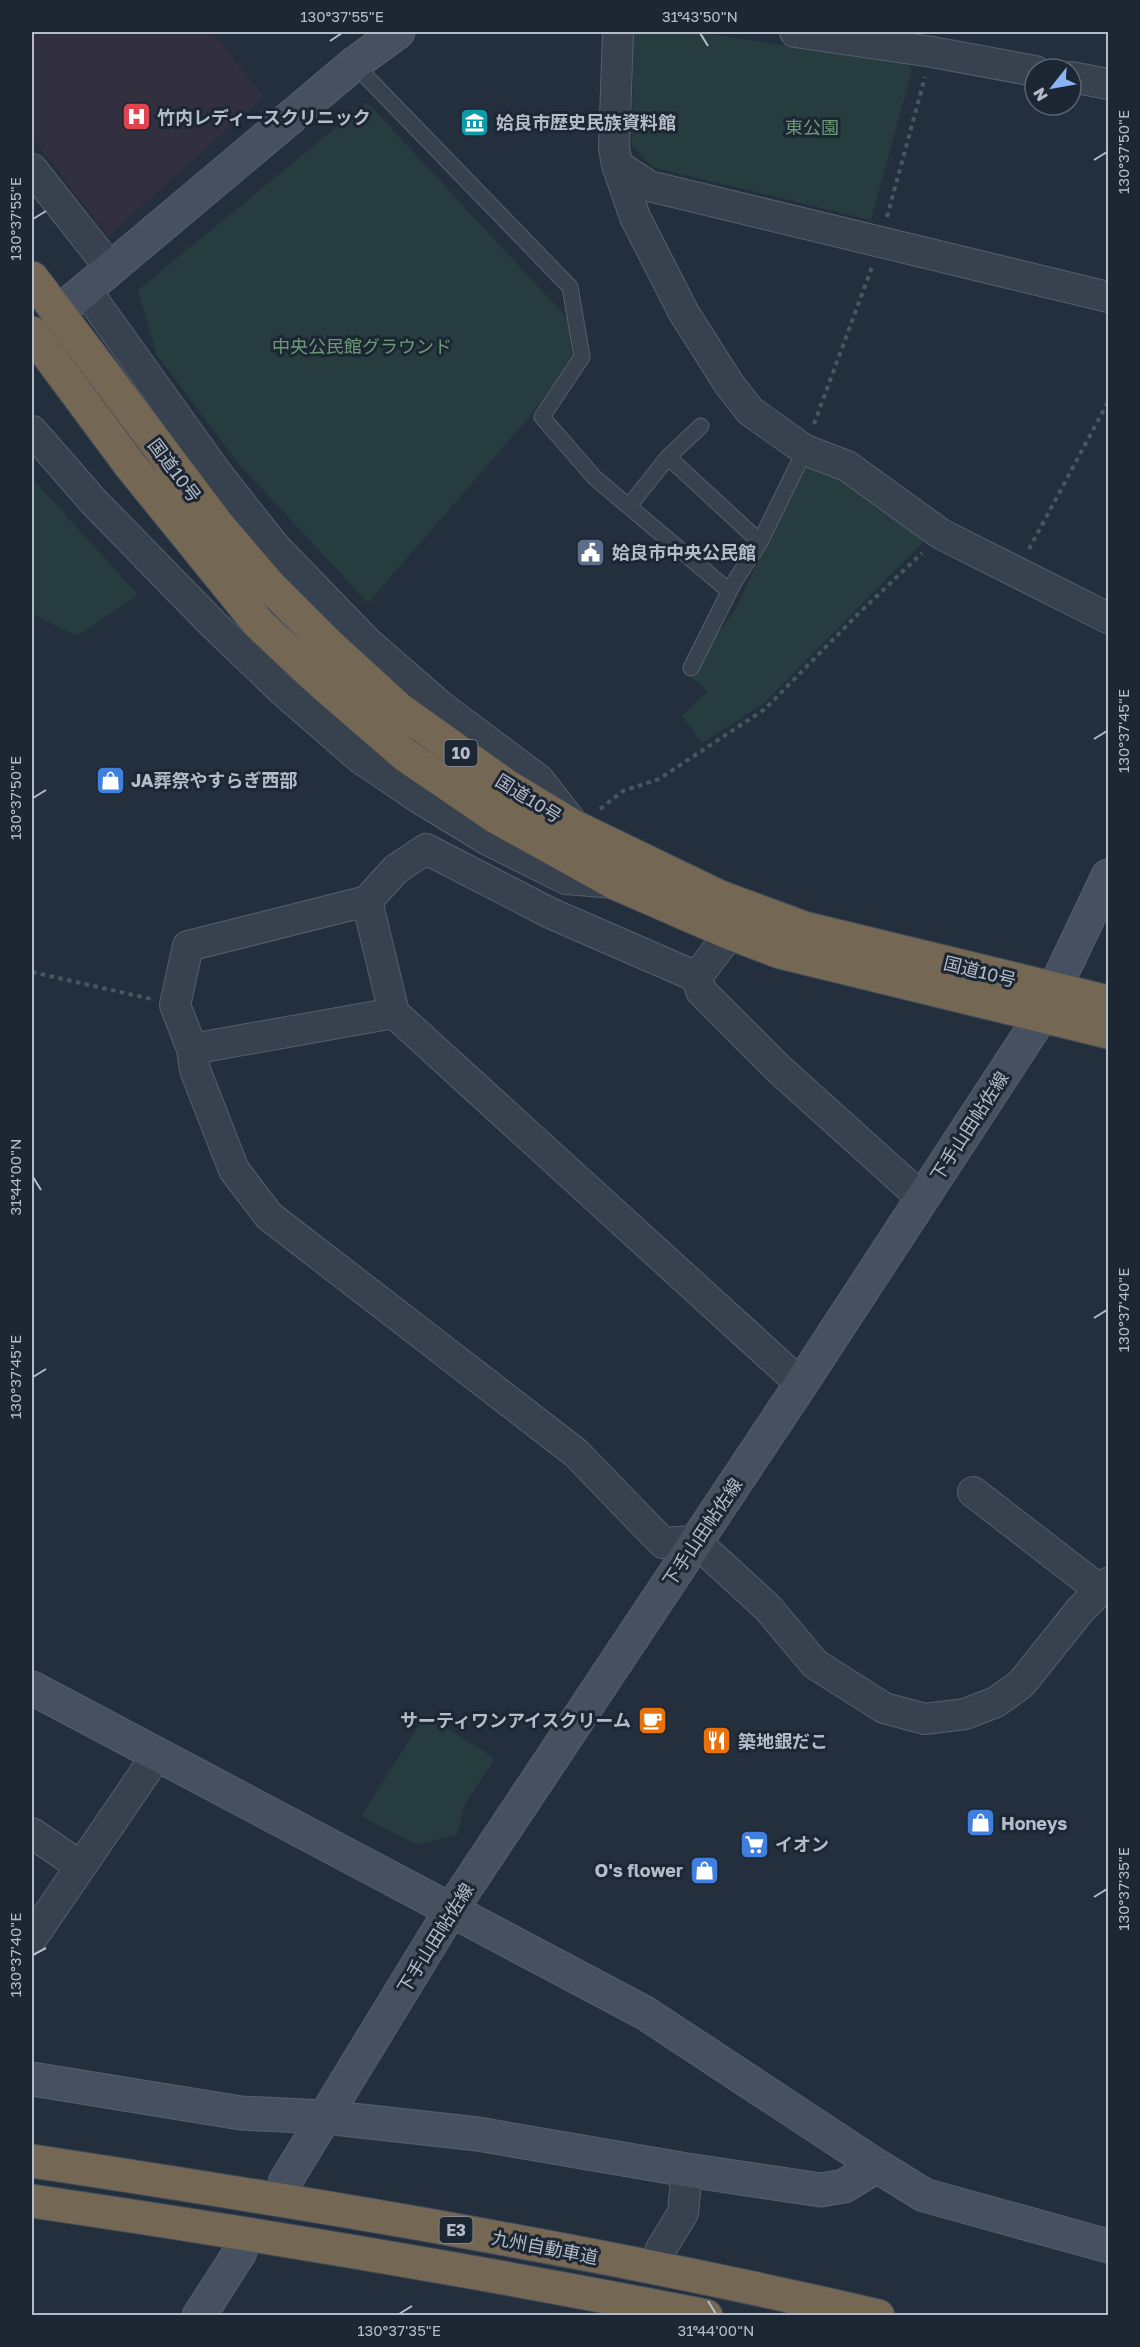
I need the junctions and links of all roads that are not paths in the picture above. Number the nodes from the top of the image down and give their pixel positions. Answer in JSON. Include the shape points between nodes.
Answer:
{"nodes":[{"id":1,"x":398,"y":32,"type":"edge"},
{"id":2,"x":618,"y":32,"type":"edge"},
{"id":3,"x":795,"y":32,"type":"edge"},
{"id":4,"x":354,"y":64,"type":"junction"},
{"id":5,"x":1023,"y":69,"type":"edge"},
{"id":6,"x":1083,"y":79,"type":"edge"},
{"id":7,"x":1108,"y":84,"type":"edge"},
{"id":8,"x":617,"y":165,"type":"junction"},
{"id":9,"x":32,"y":169,"type":"edge"},
{"id":10,"x":111,"y":269,"type":"junction"},
{"id":11,"x":32,"y":278,"type":"edge"},
{"id":12,"x":79,"y":296,"type":"joint"},
{"id":13,"x":1108,"y":297,"type":"edge"},
{"id":14,"x":32,"y":333,"type":"edge"},
{"id":15,"x":701,"y":426,"type":"dead end"},
{"id":16,"x":32,"y":431,"type":"edge"},
{"id":17,"x":805,"y":450,"type":"junction"},
{"id":18,"x":668,"y":457,"type":"junction"},
{"id":19,"x":629,"y":506,"type":"junction"},
{"id":20,"x":760,"y":542,"type":"junction"},
{"id":21,"x":729,"y":591,"type":"junction"},
{"id":22,"x":1108,"y":618,"type":"edge"},
{"id":23,"x":691,"y":668,"type":"dead end"},
{"id":24,"x":575,"y":827,"type":"junction"},
{"id":25,"x":1108,"y":876,"type":"edge"},
{"id":26,"x":615,"y":884,"type":"junction"},
{"id":27,"x":367,"y":901,"type":"junction"},
{"id":28,"x":730,"y":933,"type":"junction"},
{"id":29,"x":697,"y":977,"type":"junction"},
{"id":30,"x":1048,"y":1002,"type":"junction"},
{"id":31,"x":1108,"y":1002,"type":"edge"},
{"id":32,"x":394,"y":1013,"type":"junction"},
{"id":33,"x":1108,"y":1032,"type":"edge"},
{"id":34,"x":192,"y":1049,"type":"junction"},
{"id":35,"x":922,"y":1198,"type":"junction"},
{"id":36,"x":801,"y":1384,"type":"junction"},
{"id":37,"x":973,"y":1492,"type":"dead end"},
{"id":38,"x":696,"y":1541,"type":"junction"},
{"id":39,"x":1104,"y":1587,"type":"edge"},
{"id":40,"x":32,"y":1688,"type":"edge"},
{"id":41,"x":157,"y":1755,"type":"junction"},
{"id":42,"x":32,"y":1833,"type":"edge"},
{"id":43,"x":80,"y":1866,"type":"junction"},
{"id":44,"x":451,"y":1910,"type":"junction"},
{"id":45,"x":32,"y":1938,"type":"edge"},
{"id":46,"x":32,"y":2079,"type":"edge"},
{"id":47,"x":325,"y":2117,"type":"junction"},
{"id":48,"x":32,"y":2162,"type":"edge"},
{"id":49,"x":877,"y":2166,"type":"junction"},
{"id":50,"x":687,"y":2170,"type":"junction"},
{"id":51,"x":285,"y":2182,"type":"dead end"},
{"id":52,"x":32,"y":2201,"type":"edge"},
{"id":53,"x":1108,"y":2246,"type":"edge"},
{"id":54,"x":661,"y":2249,"type":"dead end"},
{"id":55,"x":240,"y":2252,"type":"dead end"},
{"id":56,"x":199,"y":2316,"type":"edge"},
{"id":57,"x":706,"y":2316,"type":"edge"},
{"id":58,"x":878,"y":2316,"type":"edge"}],
"edges":[{"from":1,"to":4,"type":"street"},
{"from":2,"to":8,"type":"street","via":[[614,147]]},
{"from":3,"to":5,"type":"street"},
{"from":4,"to":10,"type":"street"},
{"from":4,"to":19,"type":"lane","via":[[570,287],[582,357],[542,417],[595,478]]},
{"from":6,"to":7,"type":"street"},
{"from":8,"to":13,"type":"street","via":[[649,186]]},
{"from":8,"to":17,"type":"street","via":[[635,217],[678,302],[729,384],[750,411]]},
{"from":9,"to":10,"type":"street"},
{"from":10,"to":12,"type":"street"},
{"from":11,"to":24,"type":"highway","name":"国道10号","number":"10","via":[[217,524],[268,585],[399,709],[504,784]]},
{"from":12,"to":24,"type":"street","via":[[274,547],[366,641],[444,708],[539,780]]},
{"from":14,"to":26,"type":"highway","name":"国道10号","number":"10","via":[[130,465],[259,624],[405,754],[496,817]]},
{"from":15,"to":18,"type":"lane"},
{"from":16,"to":26,"type":"street","via":[[94,502],[213,624],[360,758],[488,840],[566,879]]},
{"from":17,"to":20,"type":"lane"},
{"from":17,"to":22,"type":"street","via":[[847,466],[941,534]]},
{"from":18,"to":19,"type":"lane"},
{"from":18,"to":20,"type":"lane"},
{"from":19,"to":21,"type":"lane"},
{"from":20,"to":21,"type":"lane"},
{"from":21,"to":23,"type":"lane"},
{"from":24,"to":30,"type":"highway","name":"国道10号","number":"10","via":[[720,897],[804,928]]},
{"from":25,"to":30,"type":"street","name":"下手山田帖佐線"},
{"from":26,"to":28,"type":"highway","name":"国道10号","number":"10"},
{"from":27,"to":29,"type":"street","via":[[396,869],[426,849],[550,913]]},
{"from":27,"to":32,"type":"street"},
{"from":27,"to":34,"type":"street","via":[[189,946],[176,1005]]},
{"from":28,"to":29,"type":"street"},
{"from":28,"to":30,"type":"highway","name":"国道10号","number":"10","via":[[780,952]]},
{"from":29,"to":35,"type":"street","via":[[701,991],[772,1062]]},
{"from":30,"to":31,"type":"highway","name":"国道10号","number":"10"},
{"from":30,"to":33,"type":"highway","name":"国道10号","number":"10"},
{"from":30,"to":35,"type":"street","name":"下手山田帖佐線"},
{"from":32,"to":34,"type":"street"},
{"from":32,"to":36,"type":"street"},
{"from":34,"to":38,"type":"street","via":[[195,1070],[234,1170],[269,1216],[576,1453],[663,1543]]},
{"from":35,"to":36,"type":"street","name":"下手山田帖佐線"},
{"from":36,"to":38,"type":"street","name":"下手山田帖佐線"},
{"from":37,"to":39,"type":"street"},
{"from":38,"to":39,"type":"street","via":[[768,1608],[815,1664],[884,1708],[925,1719],[965,1714],[996,1702],[1021,1684],[1081,1609]]},
{"from":38,"to":44,"type":"street","name":"下手山田帖佐線"},
{"from":40,"to":41,"type":"street"},
{"from":41,"to":43,"type":"street"},
{"from":41,"to":44,"type":"street"},
{"from":42,"to":43,"type":"street"},
{"from":43,"to":45,"type":"street"},
{"from":44,"to":47,"type":"street","name":"下手山田帖佐線"},
{"from":44,"to":49,"type":"street","via":[[645,2013]]},
{"from":46,"to":47,"type":"street","via":[[241,2113]]},
{"from":47,"to":50,"type":"street","via":[[478,2133]]},
{"from":47,"to":51,"type":"street","name":"下手山田帖佐線"},
{"from":48,"to":58,"type":"highway","name":"九州自動車道","number":"E3","via":[[224,2190],[476,2234]]},
{"from":49,"to":50,"type":"street","via":[[844,2186],[821,2190]]},
{"from":49,"to":53,"type":"street","via":[[924,2195]]},
{"from":50,"to":54,"type":"street","via":[[683,2213]]},
{"from":52,"to":57,"type":"highway","name":"九州自動車道","number":"E3","via":[[469,2270]]},
{"from":55,"to":56,"type":"street"}]}
